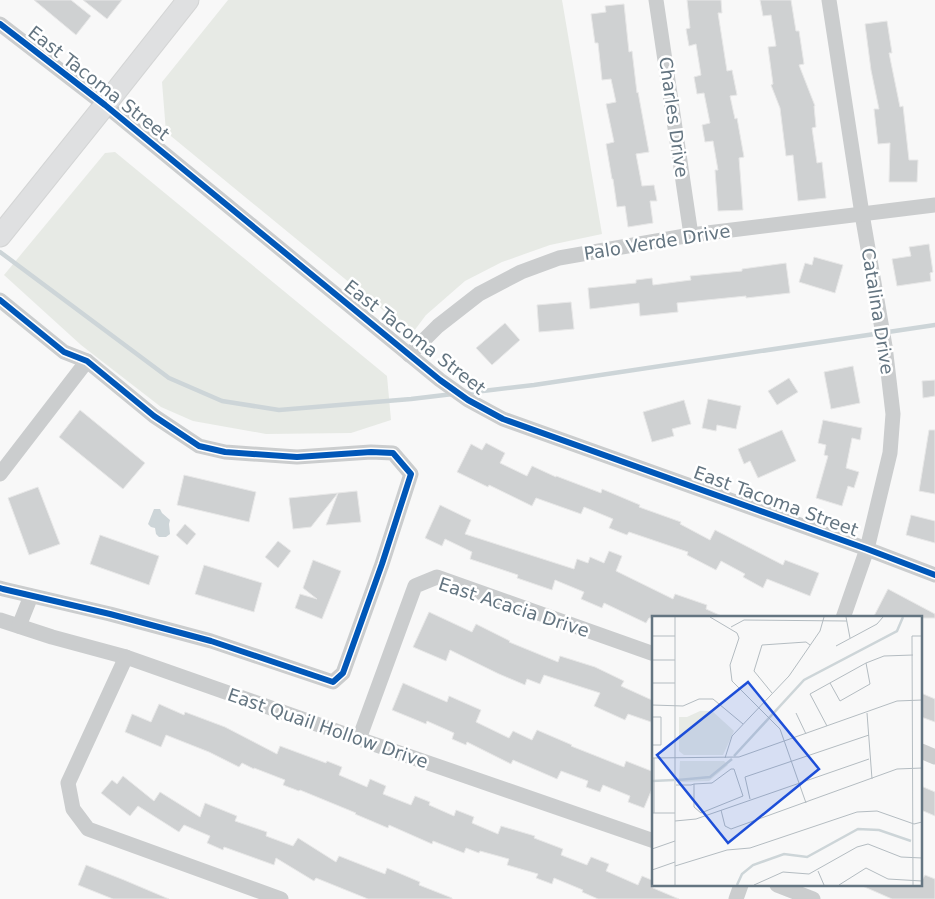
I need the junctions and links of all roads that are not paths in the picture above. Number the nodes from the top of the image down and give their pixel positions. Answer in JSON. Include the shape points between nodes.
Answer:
{"nodes":[{"id":1,"x":188,"y":0,"type":"edge"},
{"id":2,"x":656,"y":0,"type":"edge"},
{"id":3,"x":829,"y":0,"type":"edge"},
{"id":4,"x":0,"y":24,"type":"edge"},
{"id":5,"x":105,"y":106,"type":"junction"},
{"id":6,"x":935,"y":205,"type":"edge"},
{"id":7,"x":862,"y":214,"type":"junction"},
{"id":8,"x":691,"y":235,"type":"junction"},
{"id":9,"x":0,"y":236,"type":"edge"},
{"id":10,"x":0,"y":300,"type":"edge"},
{"id":11,"x":409,"y":355,"type":"junction"},
{"id":12,"x":87,"y":361,"type":"junction"},
{"id":13,"x":0,"y":474,"type":"edge"},
{"id":14,"x":867,"y":549,"type":"junction"},
{"id":15,"x":935,"y":575,"type":"edge"},
{"id":16,"x":0,"y":588,"type":"edge"},
{"id":17,"x":31,"y":596,"type":"junction"},
{"id":18,"x":844,"y":616,"type":"edge"},
{"id":19,"x":0,"y":620,"type":"edge"},
{"id":20,"x":19,"y":626,"type":"junction"},
{"id":21,"x":652,"y":653,"type":"edge"},
{"id":22,"x":126,"y":657,"type":"junction"},
{"id":23,"x":358,"y":740,"type":"junction"},
{"id":24,"x":922,"y":751,"type":"edge"},
{"id":25,"x":935,"y":756,"type":"edge"},
{"id":26,"x":652,"y":841,"type":"edge"},
{"id":27,"x":741,"y":886,"type":"edge"},
{"id":28,"x":780,"y":886,"type":"edge"},
{"id":29,"x":281,"y":899,"type":"edge"},
{"id":30,"x":736,"y":899,"type":"edge"},
{"id":31,"x":813,"y":899,"type":"edge"}],
"edges":[{"from":1,"to":5,"type":"main road"},
{"from":2,"to":8,"type":"street","name":"Charles Drive"},
{"from":3,"to":7,"type":"street","name":"Catalina Drive"},
{"from":4,"to":5,"type":"street","name":"East Tacoma Street"},
{"from":5,"to":9,"type":"main road"},
{"from":5,"to":11,"type":"street","name":"East Tacoma Street"},
{"from":6,"to":7,"type":"street","name":"Palo Verde Drive"},
{"from":7,"to":8,"type":"street","name":"Palo Verde Drive"},
{"from":7,"to":14,"type":"street","name":"Catalina Drive","via":[[885,346],[893,414],[890,453]]},
{"from":8,"to":11,"type":"street","name":"Palo Verde Drive","via":[[559,258],[521,272],[479,294],[438,326]]},
{"from":10,"to":12,"type":"street","via":[[64,352]]},
{"from":11,"to":14,"type":"street","name":"East Tacoma Street","via":[[468,400],[503,419]]},
{"from":12,"to":13,"type":"street"},
{"from":12,"to":17,"type":"street","via":[[154,416],[199,446],[225,452],[297,457],[393,453],[412,474],[343,672],[333,682],[211,641]]},
{"from":14,"to":15,"type":"street","name":"East Tacoma Street"},
{"from":14,"to":18,"type":"street","name":"Catalina Drive"},
{"from":16,"to":17,"type":"street"},
{"from":17,"to":20,"type":"street"},
{"from":19,"to":20,"type":"street","name":"East Quail Hollow Drive"},
{"from":20,"to":22,"type":"street","name":"East Quail Hollow Drive"},
{"from":21,"to":23,"type":"street","name":"East Acacia Drive","via":[[436,577],[415,586]]},
{"from":22,"to":23,"type":"street","name":"East Quail Hollow Drive"},
{"from":22,"to":29,"type":"street","via":[[68,783],[73,809],[88,829]]},
{"from":23,"to":26,"type":"street","name":"East Quail Hollow Drive"},
{"from":24,"to":25,"type":"street"},
{"from":27,"to":30,"type":"street"},
{"from":28,"to":31,"type":"street"}]}
